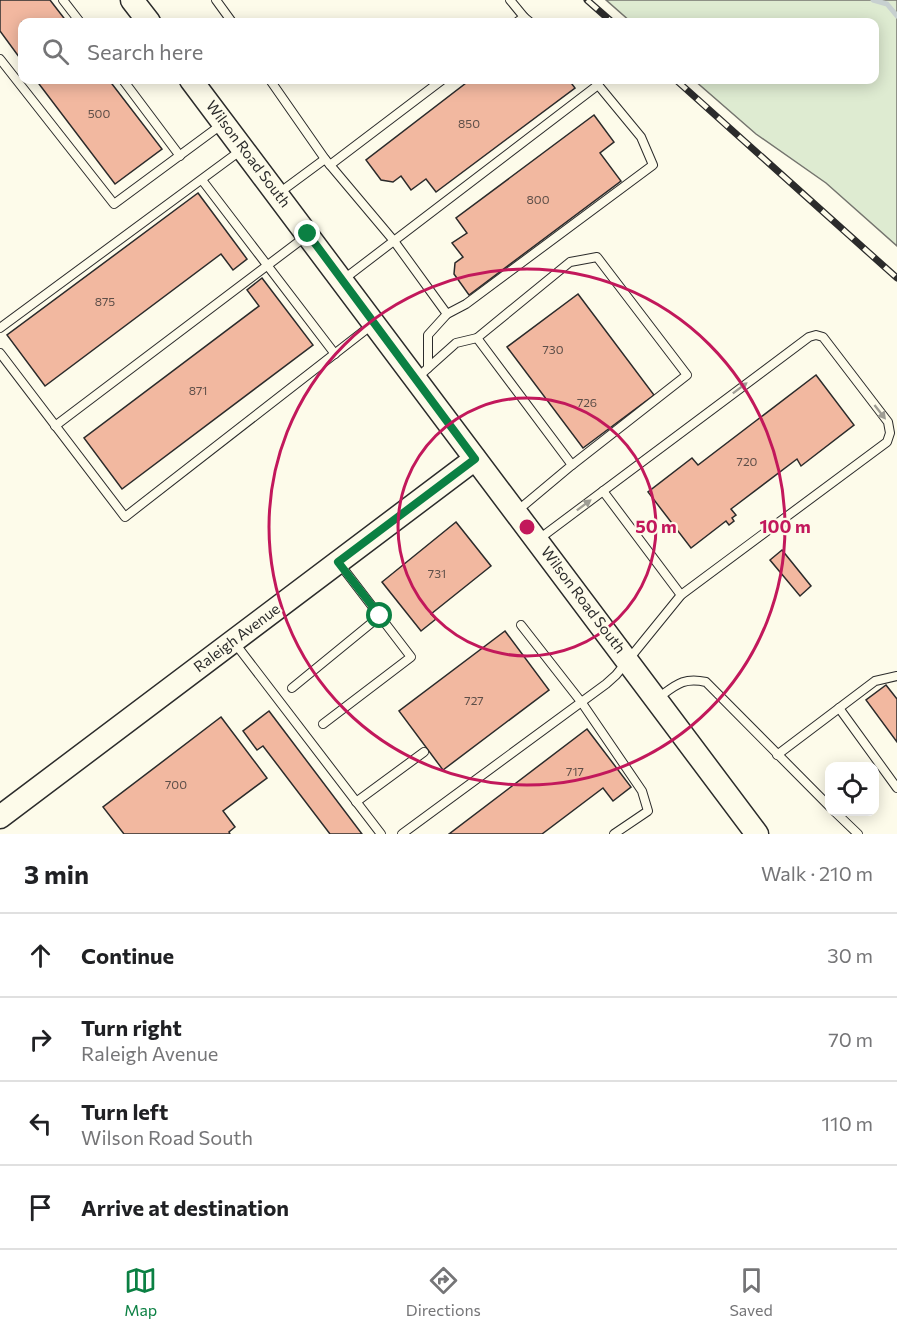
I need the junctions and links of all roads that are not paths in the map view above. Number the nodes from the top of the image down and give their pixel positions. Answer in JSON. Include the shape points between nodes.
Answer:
{"nodes":[{"id":1,"x":63,"y":0,"type":"edge"},
{"id":2,"x":132,"y":0,"type":"edge"},
{"id":3,"x":216,"y":0,"type":"edge"},
{"id":4,"x":510,"y":0,"type":"edge"},
{"id":5,"x":77,"y":18,"type":"edge"},
{"id":6,"x":146,"y":18,"type":"edge"},
{"id":7,"x":229,"y":18,"type":"edge"},
{"id":8,"x":522,"y":18,"type":"edge"},
{"id":9,"x":0,"y":59,"type":"edge"},
{"id":10,"x":18,"y":82,"type":"edge"},
{"id":11,"x":20,"y":84,"type":"edge"},
{"id":12,"x":126,"y":84,"type":"edge"},
{"id":13,"x":194,"y":84,"type":"edge"},
{"id":14,"x":273,"y":84,"type":"edge"},
{"id":15,"x":436,"y":84,"type":"edge"},
{"id":16,"x":593,"y":84,"type":"edge"},
{"id":17,"x":598,"y":84,"type":"edge"},
{"id":18,"x":224,"y":123,"type":"junction"},
{"id":19,"x":243,"y":149,"type":"junction"},
{"id":20,"x":180,"y":156,"type":"junction"},
{"id":21,"x":327,"y":162,"type":"junction"},
{"id":22,"x":202,"y":180,"type":"junction"},
{"id":23,"x":278,"y":194,"type":"junction"},
{"id":24,"x":308,"y":234,"type":"junction"},
{"id":25,"x":394,"y":240,"type":"junction"},
{"id":26,"x":267,"y":265,"type":"junction"},
{"id":27,"x":342,"y":280,"type":"junction"},
{"id":28,"x":447,"y":314,"type":"junction"},
{"id":29,"x":375,"y":324,"type":"junction"},
{"id":30,"x":0,"y":328,"type":"edge"},
{"id":31,"x":477,"y":338,"type":"junction"},
{"id":32,"x":0,"y":353,"type":"edge"},
{"id":33,"x":334,"y":354,"type":"junction"},
{"id":34,"x":422,"y":373,"type":"junction"},
{"id":35,"x":55,"y":426,"type":"junction"},
{"id":36,"x":475,"y":459,"type":"junction"},
{"id":37,"x":572,"y":465,"type":"junction"},
{"id":38,"x":603,"y":491,"type":"junction"},
{"id":39,"x":515,"y":512,"type":"junction"},
{"id":40,"x":537,"y":540,"type":"junction"},
{"id":41,"x":338,"y":562,"type":"junction"},
{"id":42,"x":681,"y":595,"type":"junction"},
{"id":43,"x":380,"y":616,"type":"junction"},
{"id":44,"x":520,"y":625,"type":"dead end"},
{"id":45,"x":233,"y":641,"type":"junction"},
{"id":46,"x":628,"y":660,"type":"junction"},
{"id":47,"x":897,"y":676,"type":"edge"},
{"id":48,"x":292,"y":688,"type":"dead end"},
{"id":49,"x":657,"y":699,"type":"junction"},
{"id":50,"x":582,"y":703,"type":"junction"},
{"id":51,"x":839,"y":708,"type":"junction"},
{"id":52,"x":323,"y":724,"type":"dead end"},
{"id":53,"x":424,"y":752,"type":"dead end"},
{"id":54,"x":777,"y":755,"type":"junction"},
{"id":55,"x":897,"y":788,"type":"edge"},
{"id":56,"x":356,"y":802,"type":"junction"},
{"id":57,"x":825,"y":802,"type":"edge"},
{"id":58,"x":839,"y":816,"type":"edge"},
{"id":59,"x":0,"y":817,"type":"edge"},
{"id":60,"x":381,"y":834,"type":"edge"},
{"id":61,"x":402,"y":834,"type":"edge"},
{"id":62,"x":614,"y":834,"type":"edge"},
{"id":63,"x":757,"y":834,"type":"edge"},
{"id":64,"x":858,"y":834,"type":"edge"}],
"edges":[{"from":1,"to":5,"type":"lane"},
{"from":2,"to":6,"type":"street"},
{"from":3,"to":7,"type":"lane"},
{"from":4,"to":8,"type":"lane"},
{"from":9,"to":10,"type":"lane"},
{"from":11,"to":20,"type":"lane","via":[[114,204]]},
{"from":12,"to":20,"type":"lane"},
{"from":13,"to":18,"type":"street","name":"Wilson Road South"},
{"from":14,"to":21,"type":"lane"},
{"from":15,"to":21,"type":"lane"},
{"from":16,"to":25,"type":"lane"},
{"from":17,"to":28,"type":"lane","via":[[641,137],[653,165],[466,304]]},
{"from":18,"to":19,"type":"street","name":"Wilson Road South"},
{"from":18,"to":20,"type":"lane"},
{"from":19,"to":22,"type":"lane"},
{"from":19,"to":23,"type":"street","name":"Wilson Road South"},
{"from":21,"to":23,"type":"lane"},
{"from":21,"to":25,"type":"lane"},
{"from":22,"to":26,"type":"lane"},
{"from":22,"to":30,"type":"lane"},
{"from":23,"to":24,"type":"street","name":"Wilson Road South"},
{"from":24,"to":26,"type":"lane"},
{"from":24,"to":27,"type":"street","name":"Wilson Road South"},
{"from":25,"to":27,"type":"lane"},
{"from":25,"to":28,"type":"lane"},
{"from":26,"to":33,"type":"lane"},
{"from":26,"to":35,"type":"lane"},
{"from":27,"to":29,"type":"street","name":"Wilson Road South"},
{"from":28,"to":34,"type":"lane","via":[[428,335]]},
{"from":29,"to":33,"type":"lane"},
{"from":29,"to":34,"type":"street","name":"Wilson Road South"},
{"from":31,"to":34,"type":"lane","via":[[456,343]]},
{"from":31,"to":37,"type":"lane"},
{"from":31,"to":37,"type":"lane","via":[[570,262],[597,258],[687,375]]},
{"from":32,"to":35,"type":"lane"},
{"from":33,"to":35,"type":"lane","via":[[125,517]]},
{"from":34,"to":36,"type":"street","name":"Wilson Road South"},
{"from":36,"to":39,"type":"street","name":"Wilson Road South"},
{"from":36,"to":41,"type":"street","name":"Raleigh Avenue"},
{"from":37,"to":39,"type":"lane"},
{"from":40,"to":38,"type":"lane","one_way":true},
{"from":38,"to":42,"type":"lane"},
{"from":38,"to":42,"type":"lane","one_way":true,"via":[[816,335],[823,337],[888,422],[891,433],[887,442]]},
{"from":39,"to":40,"type":"street","name":"Wilson Road South"},
{"from":40,"to":46,"type":"street","name":"Wilson Road South"},
{"from":41,"to":43,"type":"lane"},
{"from":41,"to":45,"type":"street","name":"Raleigh Avenue"},
{"from":42,"to":46,"type":"lane"},
{"from":43,"to":48,"type":"lane"},
{"from":43,"to":52,"type":"lane","via":[[411,657]]},
{"from":44,"to":50,"type":"lane"},
{"from":45,"to":56,"type":"lane"},
{"from":45,"to":59,"type":"street","name":"Raleigh Avenue"},
{"from":46,"to":49,"type":"street","name":"Wilson Road South"},
{"from":46,"to":50,"type":"lane"},
{"from":47,"to":51,"type":"lane","via":[[875,681]]},
{"from":49,"to":54,"type":"lane","via":[[682,681],[706,682]]},
{"from":49,"to":63,"type":"street","name":"Wilson Road South"},
{"from":50,"to":61,"type":"lane"},
{"from":50,"to":62,"type":"lane","via":[[642,791],[648,811]]},
{"from":51,"to":54,"type":"lane"},
{"from":51,"to":55,"type":"lane"},
{"from":53,"to":56,"type":"lane"},
{"from":54,"to":57,"type":"lane"},
{"from":56,"to":60,"type":"lane"},
{"from":58,"to":64,"type":"lane"}]}
